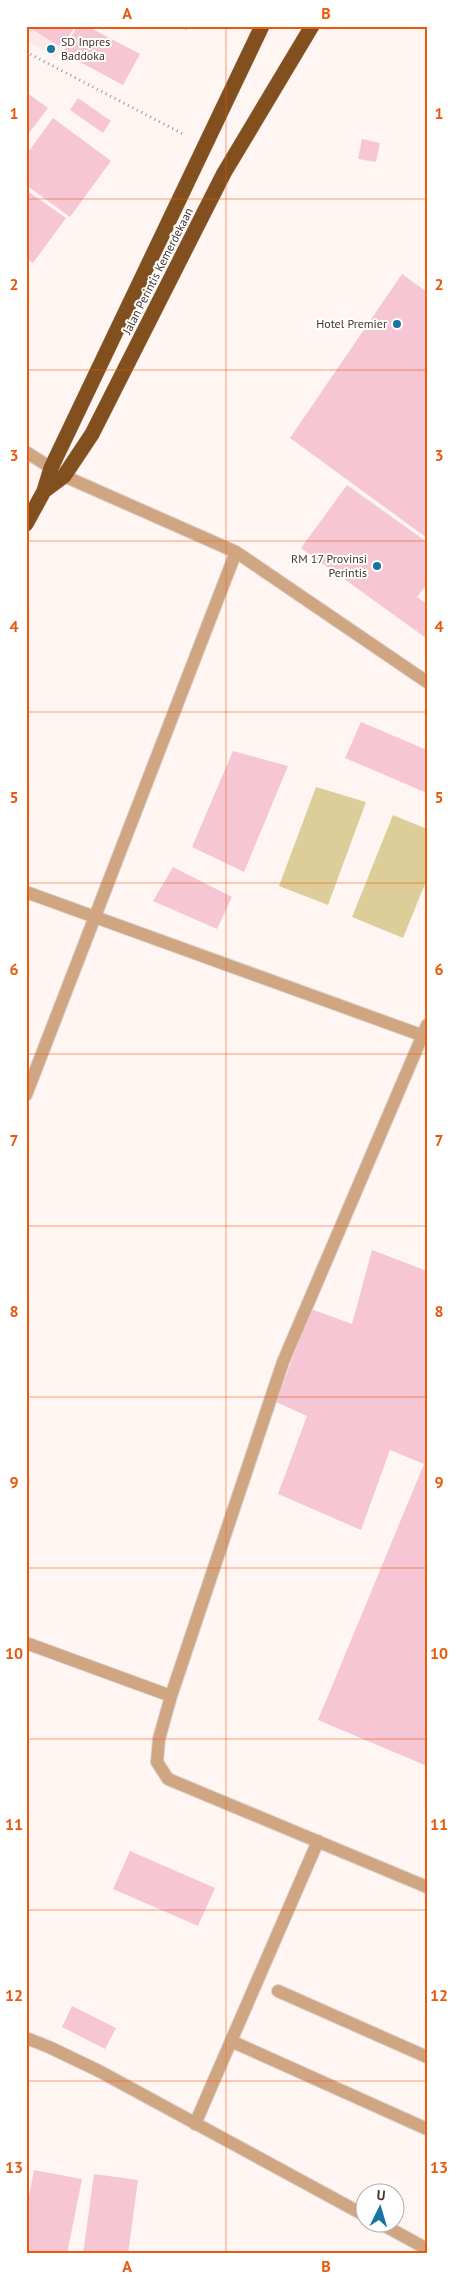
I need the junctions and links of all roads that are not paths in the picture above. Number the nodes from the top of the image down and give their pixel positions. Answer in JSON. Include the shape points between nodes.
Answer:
{"nodes":[{"id":1,"x":262,"y":26,"type":"edge"},
{"id":2,"x":312,"y":26,"type":"edge"},
{"id":3,"x":26,"y":452,"type":"edge"},
{"id":4,"x":58,"y":472,"type":"junction"},
{"id":5,"x":26,"y":524,"type":"edge"},
{"id":6,"x":236,"y":552,"type":"junction"},
{"id":7,"x":427,"y":682,"type":"edge"},
{"id":8,"x":26,"y":892,"type":"edge"},
{"id":9,"x":96,"y":918,"type":"junction"},
{"id":10,"x":424,"y":1030,"type":"edge"},
{"id":11,"x":26,"y":1095,"type":"edge"},
{"id":12,"x":26,"y":1643,"type":"edge"},
{"id":13,"x":171,"y":1696,"type":"junction"},
{"id":14,"x":318,"y":1842,"type":"junction"},
{"id":15,"x":427,"y":1887,"type":"edge"},
{"id":16,"x":278,"y":1991,"type":"dead end"},
{"id":17,"x":26,"y":2038,"type":"edge"},
{"id":18,"x":231,"y":2041,"type":"junction"},
{"id":19,"x":427,"y":2057,"type":"edge"},
{"id":20,"x":195,"y":2124,"type":"junction"},
{"id":21,"x":427,"y":2129,"type":"edge"},
{"id":22,"x":356,"y":2211,"type":"edge"},
{"id":23,"x":396,"y":2232,"type":"edge"},
{"id":24,"x":427,"y":2249,"type":"edge"}],
"edges":[{"from":1,"to":4,"type":"highway","name":"Jalan Perintis Kemerdekaan","via":[[64,445]]},
{"from":2,"to":4,"type":"highway","name":"Jalan Perintis Kemerdekaan","via":[[224,173],[92,434]]},
{"from":3,"to":4,"type":"street"},
{"from":4,"to":5,"type":"highway"},
{"from":4,"to":6,"type":"street"},
{"from":6,"to":7,"type":"street"},
{"from":6,"to":9,"type":"street"},
{"from":8,"to":9,"type":"street"},
{"from":9,"to":10,"type":"street"},
{"from":9,"to":11,"type":"street"},
{"from":10,"to":13,"type":"street","via":[[284,1362]]},
{"from":12,"to":13,"type":"street"},
{"from":13,"to":14,"type":"street","via":[[159,1739],[157,1762],[168,1779]]},
{"from":14,"to":15,"type":"street"},
{"from":14,"to":18,"type":"street"},
{"from":16,"to":19,"type":"street"},
{"from":17,"to":20,"type":"street","via":[[99,2071]]},
{"from":18,"to":20,"type":"street"},
{"from":18,"to":21,"type":"street"},
{"from":20,"to":22,"type":"street"},
{"from":23,"to":24,"type":"street"}]}
